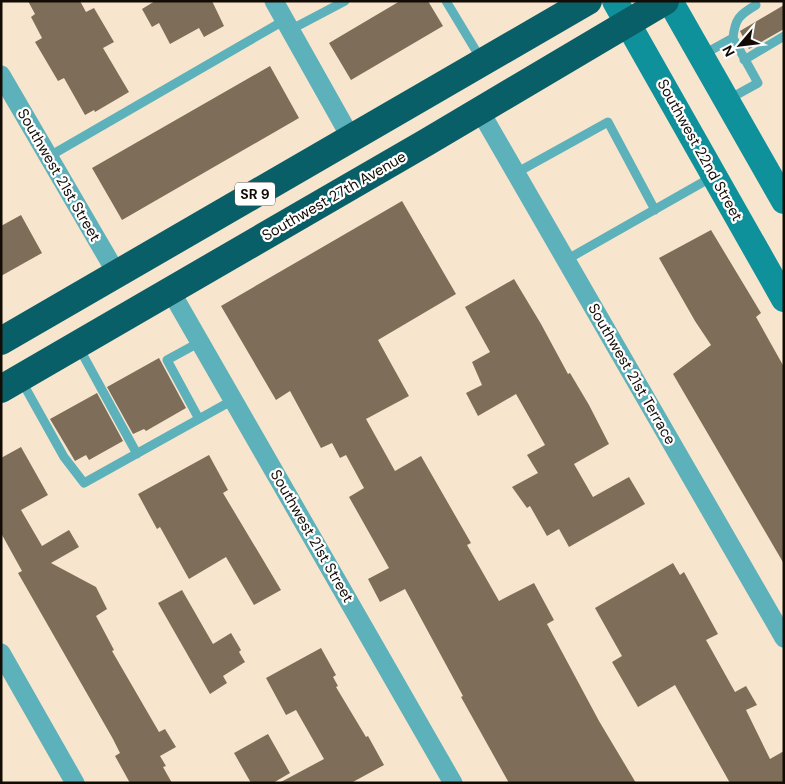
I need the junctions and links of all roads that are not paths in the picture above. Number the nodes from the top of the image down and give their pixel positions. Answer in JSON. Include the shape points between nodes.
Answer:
{"nodes":[{"id":1,"x":274,"y":1,"type":"edge"},
{"id":2,"x":345,"y":1,"type":"edge"},
{"id":3,"x":446,"y":1,"type":"edge"},
{"id":4,"x":588,"y":1,"type":"edge"},
{"id":5,"x":665,"y":1,"type":"edge"},
{"id":6,"x":670,"y":1,"type":"edge"},
{"id":7,"x":757,"y":2,"type":"edge"},
{"id":8,"x":622,"y":12,"type":"edge"},
{"id":9,"x":288,"y":25,"type":"junction"},
{"id":10,"x":784,"y":36,"type":"edge"},
{"id":11,"x":733,"y":38,"type":"junction"},
{"id":12,"x":701,"y":55,"type":"junction"},
{"id":13,"x":744,"y":60,"type":"junction"},
{"id":14,"x":482,"y":62,"type":"junction"},
{"id":15,"x":1,"y":75,"type":"edge"},
{"id":16,"x":726,"y":100,"type":"junction"},
{"id":17,"x":480,"y":111,"type":"junction"},
{"id":18,"x":351,"y":138,"type":"junction"},
{"id":19,"x":48,"y":156,"type":"junction"},
{"id":20,"x":516,"y":173,"type":"junction"},
{"id":21,"x":714,"y":176,"type":"junction"},
{"id":22,"x":783,"y":198,"type":"edge"},
{"id":23,"x":656,"y":210,"type":"junction"},
{"id":24,"x":566,"y":260,"type":"junction"},
{"id":25,"x":122,"y":272,"type":"junction"},
{"id":26,"x":170,"y":290,"type":"junction"},
{"id":27,"x":784,"y":299,"type":"edge"},
{"id":28,"x":1,"y":341,"type":"edge"},
{"id":29,"x":200,"y":342,"type":"junction"},
{"id":30,"x":77,"y":344,"type":"junction"},
{"id":31,"x":11,"y":383,"type":"edge"},
{"id":32,"x":234,"y":400,"type":"junction"},
{"id":33,"x":199,"y":419,"type":"junction"},
{"id":34,"x":136,"y":454,"type":"junction"},
{"id":35,"x":784,"y":638,"type":"edge"},
{"id":36,"x":1,"y":654,"type":"edge"},
{"id":37,"x":75,"y":783,"type":"edge"},
{"id":38,"x":453,"y":783,"type":"edge"}],
"edges":[{"from":1,"to":9,"type":"street"},
{"from":2,"to":9,"type":"lane"},
{"from":3,"to":14,"type":"lane"},
{"from":4,"to":14,"type":"highway","number":"SR 9"},
{"from":5,"to":8,"type":"highway","name":"Southwest 27th Avenue","number":"SR 9"},
{"from":6,"to":12,"type":"main road"},
{"from":7,"to":11,"type":"lane","via":[[737,19]]},
{"from":8,"to":17,"type":"highway","name":"Southwest 27th Avenue","number":"SR 9"},
{"from":8,"to":21,"type":"main road","name":"Southwest 22nd Street"},
{"from":9,"to":18,"type":"street"},
{"from":9,"to":19,"type":"lane"},
{"from":10,"to":13,"type":"lane"},
{"from":11,"to":12,"type":"lane"},
{"from":11,"to":13,"type":"lane"},
{"from":12,"to":16,"type":"main road"},
{"from":13,"to":16,"type":"lane","via":[[758,83]]},
{"from":14,"to":18,"type":"highway","number":"SR 9"},
{"from":15,"to":19,"type":"street","name":"Southwest 21st Street"},
{"from":16,"to":22,"type":"main road"},
{"from":17,"to":20,"type":"street","name":"Southwest 21st Terrace"},
{"from":17,"to":26,"type":"highway","name":"Southwest 27th Avenue","number":"SR 9"},
{"from":18,"to":25,"type":"highway","number":"SR 9"},
{"from":19,"to":25,"type":"street","name":"Southwest 21st Street"},
{"from":20,"to":23,"type":"lane","via":[[608,122]]},
{"from":20,"to":24,"type":"street","name":"Southwest 21st Terrace"},
{"from":21,"to":23,"type":"lane"},
{"from":21,"to":27,"type":"main road","name":"Southwest 22nd Street"},
{"from":23,"to":24,"type":"lane"},
{"from":24,"to":35,"type":"street","name":"Southwest 21st Terrace"},
{"from":25,"to":26,"type":"highway","via":[[142,270],[162,280]]},
{"from":25,"to":28,"type":"highway","number":"SR 9"},
{"from":26,"to":29,"type":"street","name":"Southwest 21st Street"},
{"from":26,"to":30,"type":"highway","name":"Southwest 27th Avenue","number":"SR 9"},
{"from":29,"to":32,"type":"street","name":"Southwest 21st Street"},
{"from":29,"to":33,"type":"lane","via":[[167,360]]},
{"from":30,"to":31,"type":"highway","name":"Southwest 27th Avenue","number":"SR 9"},
{"from":30,"to":34,"type":"lane"},
{"from":31,"to":34,"type":"lane","via":[[84,483]]},
{"from":32,"to":33,"type":"lane"},
{"from":32,"to":38,"type":"street","name":"Southwest 21st Street"},
{"from":33,"to":34,"type":"lane"},
{"from":36,"to":37,"type":"street"}]}
